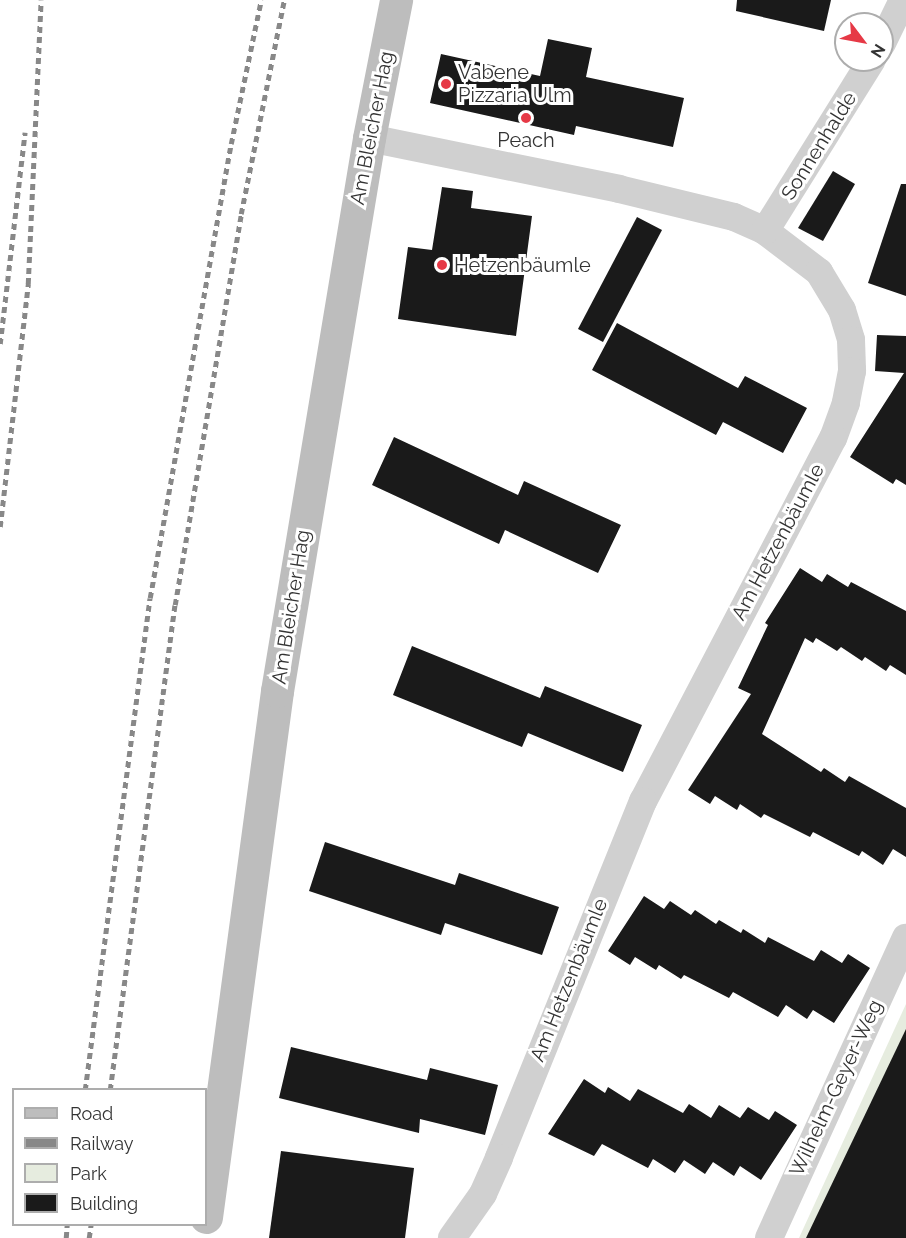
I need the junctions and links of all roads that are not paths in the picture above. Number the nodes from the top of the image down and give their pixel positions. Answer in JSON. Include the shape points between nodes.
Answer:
{"nodes":[{"id":1,"x":396,"y":0,"type":"edge"},
{"id":2,"x":864,"y":72,"type":"edge"},
{"id":3,"x":369,"y":138,"type":"junction"},
{"id":4,"x":765,"y":231,"type":"junction"},
{"id":5,"x":906,"y":938,"type":"edge"},
{"id":6,"x":207,"y":1210,"type":"edge"},
{"id":7,"x":453,"y":1238,"type":"edge"},
{"id":8,"x":768,"y":1238,"type":"edge"}],
"edges":[{"from":1,"to":3,"type":"street","name":"Am Bleicher Hag"},
{"from":2,"to":4,"type":"street","name":"Sonnenhalde"},
{"from":3,"to":4,"type":"street","name":"Am Hetzenbäumle","via":[[619,189],[734,217]]},
{"from":3,"to":6,"type":"street","name":"Am Bleicher Hag","via":[[277,691]]},
{"from":4,"to":7,"type":"street","name":"Am Hetzenbäumle","via":[[819,272],[842,310],[851,340],[852,370],[846,403],[817,472],[643,801],[499,1158],[483,1194]]},
{"from":5,"to":8,"type":"street","name":"Wilhelm-Geyer-Weg"}]}
